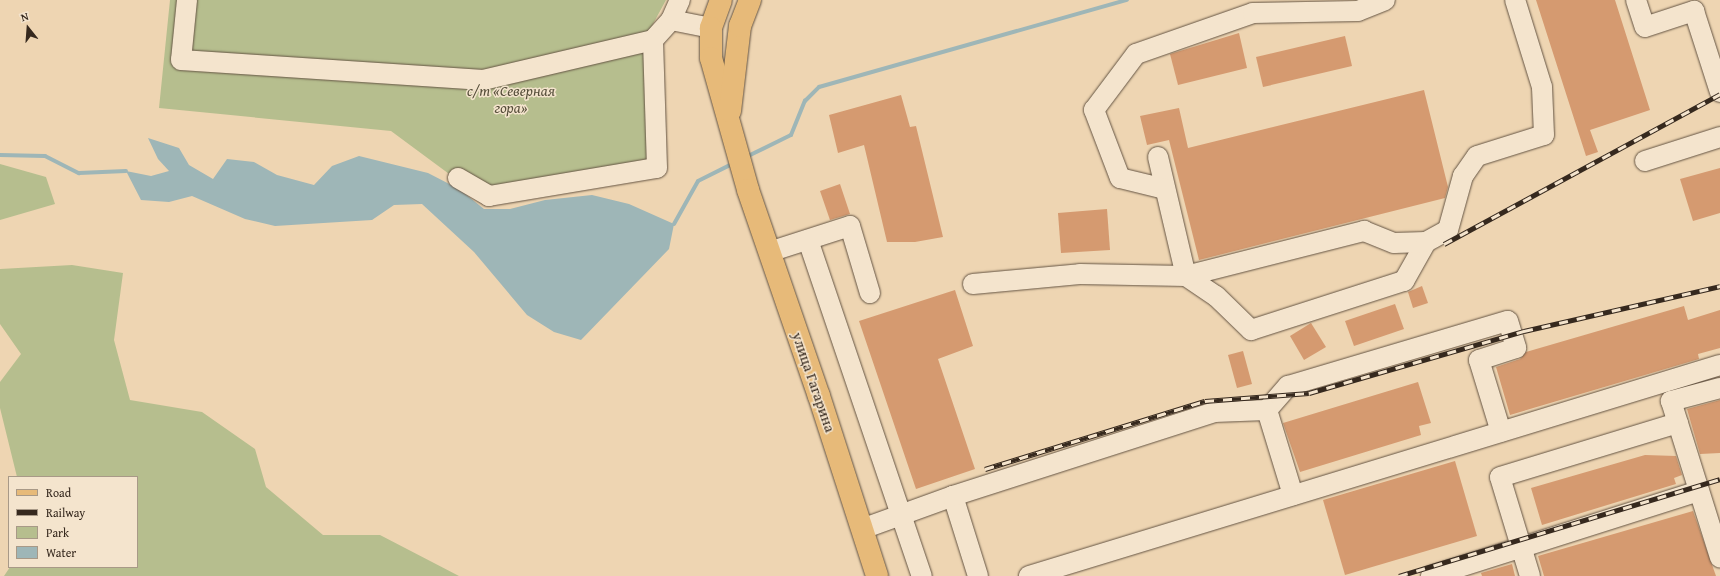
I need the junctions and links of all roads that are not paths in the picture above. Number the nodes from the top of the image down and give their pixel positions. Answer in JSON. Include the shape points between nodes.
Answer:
{"nodes":[{"id":1,"x":187,"y":0,"type":"edge"},
{"id":2,"x":680,"y":0,"type":"edge"},
{"id":3,"x":721,"y":0,"type":"edge"},
{"id":4,"x":750,"y":0,"type":"edge"},
{"id":5,"x":1274,"y":0,"type":"edge"},
{"id":6,"x":1385,"y":0,"type":"edge"},
{"id":7,"x":1515,"y":0,"type":"edge"},
{"id":8,"x":1636,"y":0,"type":"edge"},
{"id":9,"x":1253,"y":13,"type":"junction"},
{"id":10,"x":671,"y":20,"type":"junction"},
{"id":11,"x":711,"y":28,"type":"junction"},
{"id":12,"x":653,"y":40,"type":"junction"},
{"id":13,"x":1720,"y":92,"type":"edge"},
{"id":14,"x":729,"y":120,"type":"junction"},
{"id":15,"x":1720,"y":137,"type":"edge"},
{"id":16,"x":1158,"y":157,"type":"dead end"},
{"id":17,"x":1645,"y":161,"type":"dead end"},
{"id":18,"x":458,"y":178,"type":"dead end"},
{"id":19,"x":1165,"y":189,"type":"junction"},
{"id":20,"x":808,"y":240,"type":"junction"},
{"id":21,"x":1426,"y":242,"type":"junction"},
{"id":22,"x":769,"y":252,"type":"junction"},
{"id":23,"x":1186,"y":276,"type":"junction"},
{"id":24,"x":973,"y":284,"type":"dead end"},
{"id":25,"x":870,"y":293,"type":"dead end"},
{"id":26,"x":1720,"y":365,"type":"edge"},
{"id":27,"x":1720,"y":388,"type":"edge"},
{"id":28,"x":1267,"y":410,"type":"junction"},
{"id":29,"x":1678,"y":423,"type":"junction"},
{"id":30,"x":1501,"y":432,"type":"junction"},
{"id":31,"x":1699,"y":491,"type":"junction"},
{"id":32,"x":1293,"y":495,"type":"junction"},
{"id":33,"x":953,"y":496,"type":"junction"},
{"id":34,"x":902,"y":514,"type":"junction"},
{"id":35,"x":862,"y":529,"type":"junction"},
{"id":36,"x":1521,"y":548,"type":"junction"},
{"id":37,"x":1720,"y":557,"type":"edge"},
{"id":38,"x":1070,"y":570,"type":"edge"},
{"id":39,"x":876,"y":576,"type":"edge"},
{"id":40,"x":922,"y":576,"type":"edge"},
{"id":41,"x":978,"y":576,"type":"edge"},
{"id":42,"x":1029,"y":576,"type":"edge"},
{"id":43,"x":1431,"y":576,"type":"edge"},
{"id":44,"x":1530,"y":576,"type":"edge"}],
"edges":[{"from":1,"to":12,"type":"street","via":[[181,60],[483,80]]},
{"from":2,"to":10,"type":"street"},
{"from":3,"to":11,"type":"main road","name":"улица Гагарина"},
{"from":4,"to":14,"type":"main road","via":[[740,26]]},
{"from":5,"to":9,"type":"street"},
{"from":6,"to":9,"type":"street","via":[[1358,11]]},
{"from":7,"to":21,"type":"street","via":[[1542,87],[1544,136],[1477,156],[1463,176],[1448,230]]},
{"from":8,"to":13,"type":"street","via":[[1645,27],[1694,11]]},
{"from":9,"to":19,"type":"street","via":[[1136,54],[1094,110],[1120,178]]},
{"from":10,"to":11,"type":"street"},
{"from":10,"to":12,"type":"street"},
{"from":11,"to":14,"type":"main road","name":"улица Гагарина","via":[[711,58]]},
{"from":12,"to":18,"type":"street","via":[[657,168],[489,196]]},
{"from":14,"to":22,"type":"main road","name":"улица Гагарина","via":[[748,190]]},
{"from":15,"to":17,"type":"street"},
{"from":16,"to":19,"type":"street"},
{"from":19,"to":23,"type":"street"},
{"from":20,"to":22,"type":"street"},
{"from":20,"to":25,"type":"street","via":[[850,226]]},
{"from":20,"to":34,"type":"street"},
{"from":21,"to":23,"type":"street","via":[[1394,243],[1364,231]]},
{"from":21,"to":23,"type":"street","via":[[1404,282],[1251,330],[1216,296]]},
{"from":22,"to":35,"type":"main road","name":"улица Гагарина"},
{"from":23,"to":24,"type":"street","via":[[1080,274]]},
{"from":26,"to":30,"type":"street"},
{"from":27,"to":29,"type":"street","via":[[1671,401]]},
{"from":28,"to":30,"type":"street","via":[[1288,386],[1508,321],[1516,348],[1479,360]]},
{"from":28,"to":32,"type":"street"},
{"from":28,"to":33,"type":"street","via":[[1214,412]]},
{"from":29,"to":31,"type":"street"},
{"from":29,"to":36,"type":"street","via":[[1500,477]]},
{"from":30,"to":32,"type":"street"},
{"from":31,"to":36,"type":"street"},
{"from":31,"to":37,"type":"street"},
{"from":32,"to":38,"type":"street"},
{"from":33,"to":34,"type":"street"},
{"from":33,"to":41,"type":"street"},
{"from":34,"to":35,"type":"street"},
{"from":34,"to":40,"type":"street"},
{"from":35,"to":39,"type":"main road","name":"улица Гагарина"},
{"from":36,"to":43,"type":"street"},
{"from":36,"to":44,"type":"street"},
{"from":38,"to":42,"type":"street"}]}
